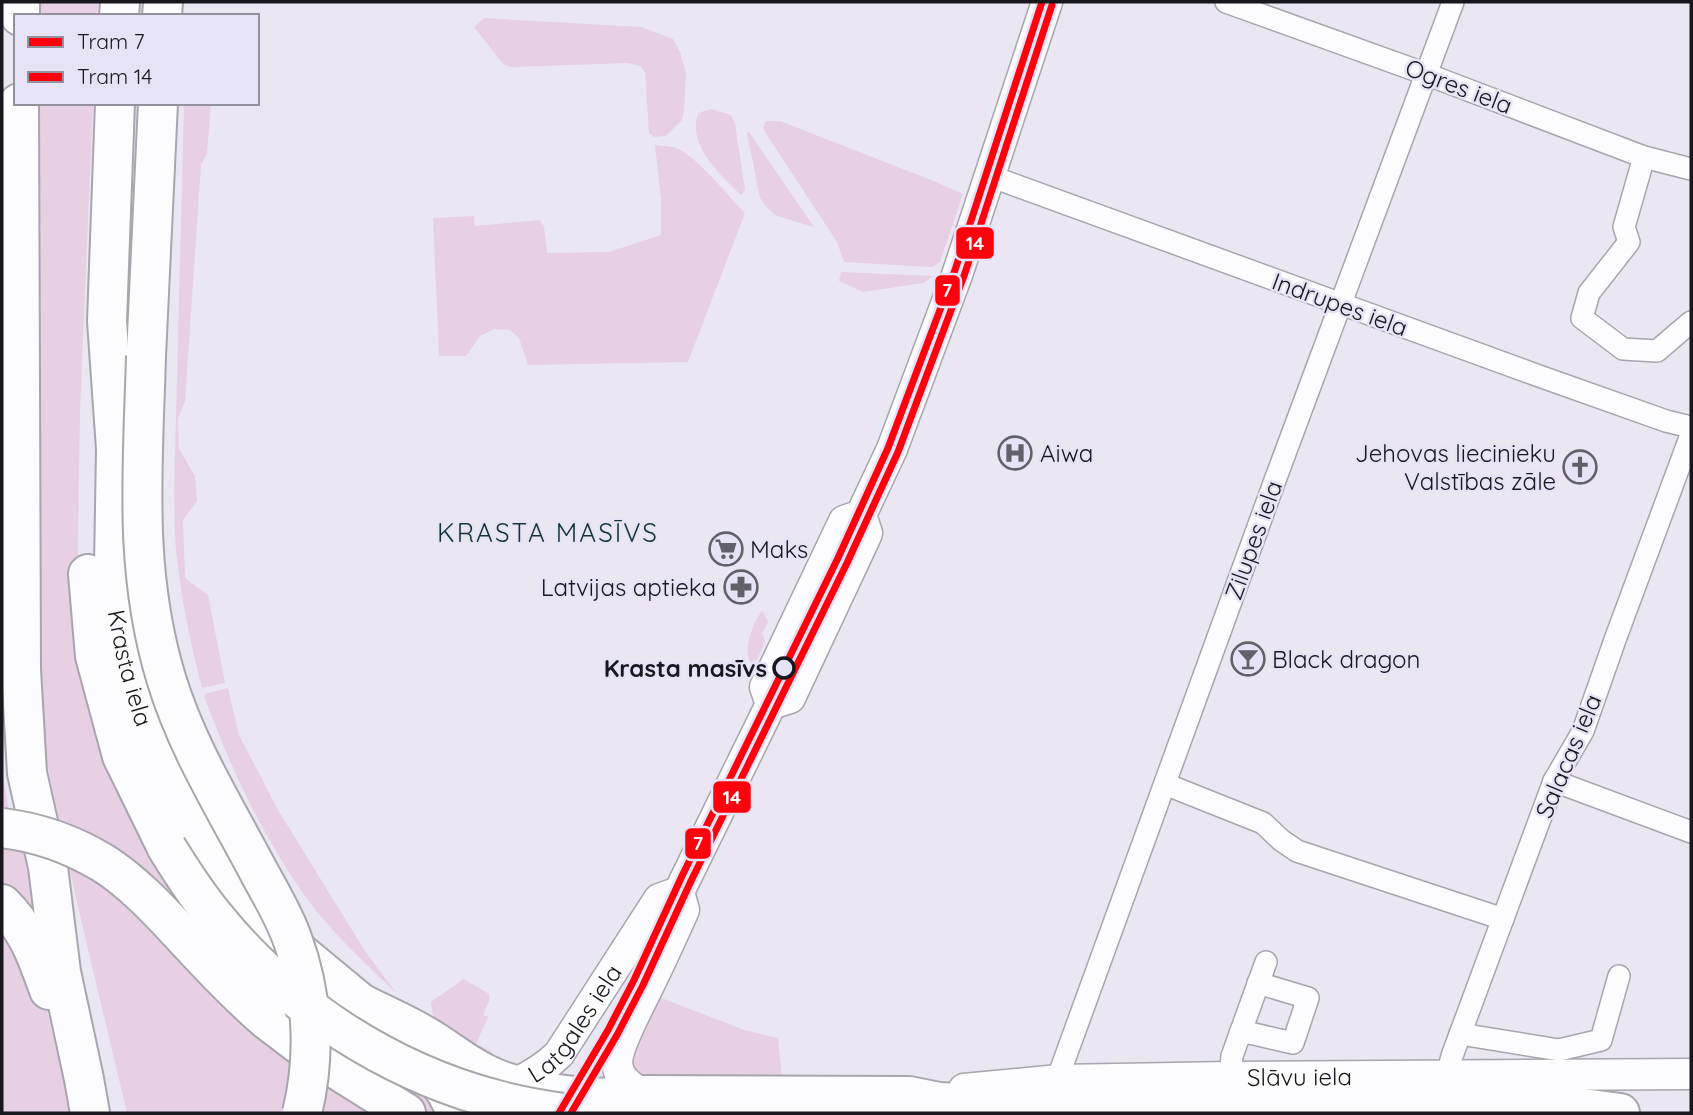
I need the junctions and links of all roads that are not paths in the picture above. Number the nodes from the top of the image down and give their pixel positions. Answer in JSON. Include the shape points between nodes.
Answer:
{"nodes":[{"id":1,"x":1047,"y":2,"type":"edge"},
{"id":2,"x":1226,"y":2,"type":"edge"},
{"id":3,"x":1454,"y":2,"type":"edge"},
{"id":4,"x":1426,"y":74,"type":"junction"},
{"id":5,"x":19,"y":105,"type":"edge"},
{"id":6,"x":115,"y":105,"type":"edge"},
{"id":7,"x":158,"y":105,"type":"edge"},
{"id":8,"x":1644,"y":157,"type":"junction"},
{"id":9,"x":1691,"y":169,"type":"edge"},
{"id":10,"x":990,"y":176,"type":"junction"},
{"id":11,"x":1340,"y":304,"type":"junction"},
{"id":12,"x":107,"y":321,"type":"junction"},
{"id":13,"x":1691,"y":322,"type":"edge"},
{"id":14,"x":1691,"y":426,"type":"edge"},
{"id":15,"x":1691,"y":435,"type":"edge"},
{"id":16,"x":2,"y":699,"type":"edge"},
{"id":17,"x":27,"y":773,"type":"junction"},
{"id":18,"x":1555,"y":781,"type":"junction"},
{"id":19,"x":1165,"y":784,"type":"junction"},
{"id":20,"x":2,"y":828,"type":"edge"},
{"id":21,"x":1691,"y":832,"type":"edge"},
{"id":22,"x":48,"y":867,"type":"junction"},
{"id":23,"x":679,"y":892,"type":"junction"},
{"id":24,"x":2,"y":904,"type":"edge"},
{"id":25,"x":1503,"y":919,"type":"junction"},
{"id":26,"x":1266,"y":962,"type":"dead end"},
{"id":27,"x":1619,"y":976,"type":"dead end"},
{"id":28,"x":1258,"y":983,"type":"junction"},
{"id":29,"x":362,"y":1003,"type":"junction"},
{"id":30,"x":1241,"y":1031,"type":"junction"},
{"id":31,"x":1460,"y":1034,"type":"junction"},
{"id":32,"x":1691,"y":1074,"type":"edge"},
{"id":33,"x":1447,"y":1076,"type":"junction"},
{"id":34,"x":1230,"y":1077,"type":"junction"},
{"id":35,"x":1059,"y":1080,"type":"junction"},
{"id":36,"x":514,"y":1084,"type":"junction"},
{"id":37,"x":87,"y":1096,"type":"edge"},
{"id":38,"x":909,"y":1096,"type":"junction"},
{"id":39,"x":646,"y":1104,"type":"edge"},
{"id":40,"x":115,"y":1113,"type":"edge"},
{"id":41,"x":302,"y":1113,"type":"edge"},
{"id":42,"x":406,"y":1113,"type":"edge"},
{"id":43,"x":457,"y":1113,"type":"edge"},
{"id":44,"x":564,"y":1113,"type":"edge"},
{"id":45,"x":1620,"y":1113,"type":"edge"}],
"edges":[{"from":1,"to":10,"type":"street","name":"Latgales iela"},
{"from":2,"to":4,"type":"street","name":"Ogres iela"},
{"from":3,"to":4,"type":"street","name":"Zilupes iela"},
{"from":4,"to":8,"type":"street","name":"Ogres iela"},
{"from":4,"to":11,"type":"street","name":"Zilupes iela"},
{"from":5,"to":17,"type":"highway","via":[[21,669]]},
{"from":6,"to":12,"type":"highway","name":"Krasta iela"},
{"from":7,"to":41,"type":"highway","bridge":true,"via":[[141,520],[151,617],[166,680],[189,742],[293,939],[311,1031]]},
{"from":8,"to":9,"type":"street","name":"Ogres iela"},
{"from":8,"to":13,"type":"street","via":[[1625,227],[1629,243],[1589,293],[1581,318],[1623,349],[1657,351]]},
{"from":10,"to":11,"type":"street","name":"Indrupes iela"},
{"from":10,"to":23,"type":"street","name":"Latgales iela","via":[[892,449],[861,515],[867,533],[790,698],[771,704]]},
{"from":11,"to":14,"type":"street","name":"Indrupes iela","via":[[1653,417]]},
{"from":11,"to":19,"type":"street","name":"Zilupes iela"},
{"from":12,"to":29,"type":"highway","name":"Krasta iela","via":[[116,449],[113,545],[117,614],[142,716],[166,778],[226,877],[276,933]]},
{"from":12,"to":44,"type":"highway","bridge":true,"via":[[91,447],[87,565],[95,656],[122,756],[167,848],[203,903],[238,944],[287,990],[346,1034],[465,1090]]},
{"from":15,"to":18,"type":"street","name":"Salacas iela","via":[[1583,731]]},
{"from":16,"to":17,"type":"highway"},
{"from":17,"to":22,"type":"highway"},
{"from":18,"to":21,"type":"street"},
{"from":18,"to":25,"type":"street","name":"Salacas iela"},
{"from":19,"to":25,"type":"street","via":[[1263,823],[1297,850]]},
{"from":19,"to":35,"type":"street","name":"Zilupes iela"},
{"from":20,"to":42,"type":"highway","bridge":true,"via":[[47,837],[103,863],[149,901],[267,1020]]},
{"from":22,"to":37,"type":"highway","via":[[61,972]]},
{"from":22,"to":40,"type":"highway","via":[[80,967]]},
{"from":23,"to":36,"type":"street","name":"Latgales iela","via":[[659,900],[559,1054],[533,1076]]},
{"from":23,"to":39,"type":"street","name":"Latgales iela","via":[[684,909],[617,1060],[618,1070]]},
{"from":24,"to":37,"type":"highway","via":[[35,951]]},
{"from":25,"to":31,"type":"street","name":"Salacas iela"},
{"from":26,"to":28,"type":"street"},
{"from":27,"to":31,"type":"street","via":[[1601,1040],[1559,1050]]},
{"from":28,"to":30,"type":"street"},
{"from":28,"to":30,"type":"street","via":[[1308,998],[1293,1043]]},
{"from":29,"to":36,"type":"highway","via":[[425,1035],[486,1074]]},
{"from":29,"to":43,"type":"highway","name":"Krasta iela","via":[[429,1068]]},
{"from":30,"to":34,"type":"street"},
{"from":31,"to":33,"type":"street","name":"Salacas iela"},
{"from":32,"to":33,"type":"street","name":"Slāvu iela"},
{"from":33,"to":34,"type":"street","name":"Slāvu iela"},
{"from":34,"to":35,"type":"street","name":"Slāvu iela"},
{"from":35,"to":38,"type":"street","name":"Slāvu iela"},
{"from":36,"to":39,"type":"highway"},
{"from":38,"to":39,"type":"highway","via":[[709,1097]]},
{"from":38,"to":45,"type":"highway","via":[[1018,1106],[1554,1104]]}]}
